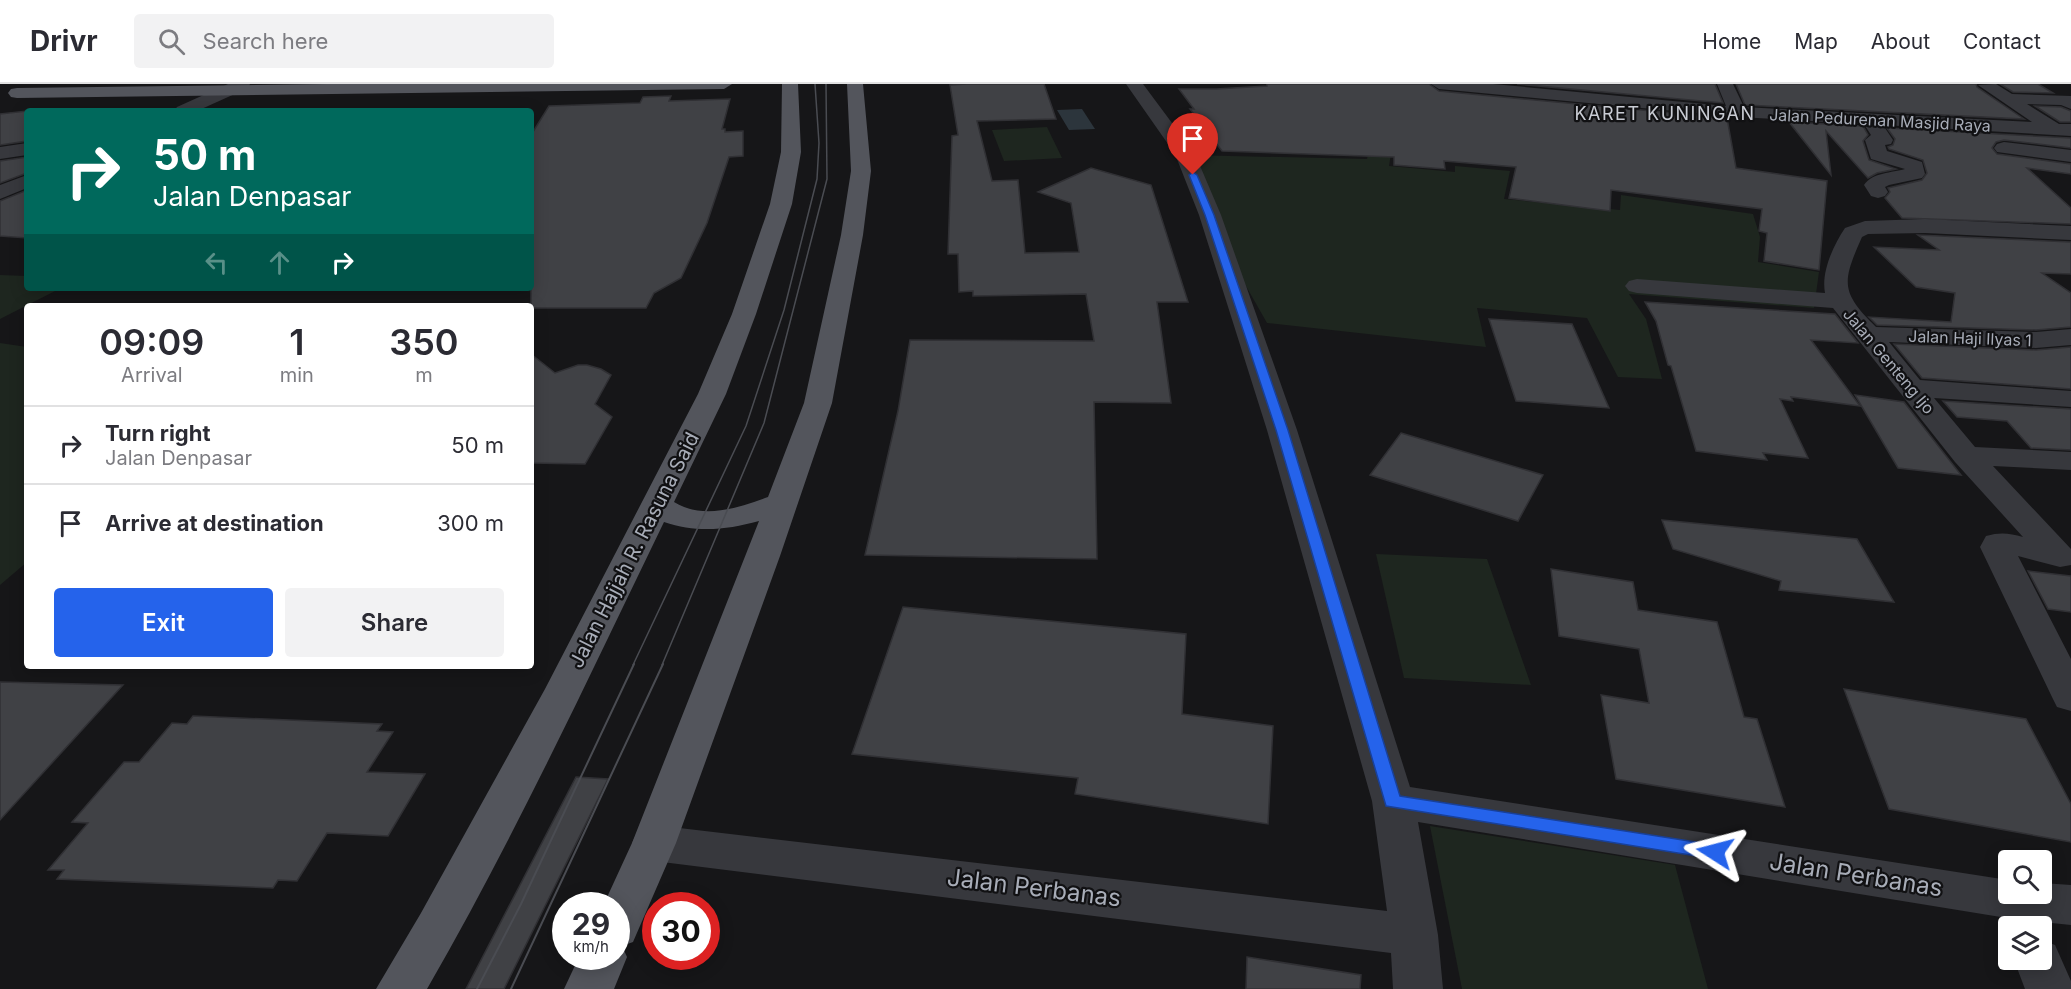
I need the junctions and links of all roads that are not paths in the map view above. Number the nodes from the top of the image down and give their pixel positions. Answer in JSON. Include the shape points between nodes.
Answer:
{"nodes":[{"id":1,"x":135,"y":84,"type":"edge"},
{"id":2,"x":724,"y":84,"type":"edge"},
{"id":3,"x":790,"y":84,"type":"edge"},
{"id":4,"x":855,"y":84,"type":"edge"},
{"id":5,"x":1134,"y":84,"type":"edge"},
{"id":6,"x":1439,"y":84,"type":"edge"},
{"id":7,"x":1725,"y":84,"type":"edge"},
{"id":8,"x":1986,"y":85,"type":"edge"},
{"id":9,"x":236,"y":87,"type":"edge"},
{"id":10,"x":20,"y":90,"type":"edge"},
{"id":11,"x":2016,"y":98,"type":"dead end"},
{"id":12,"x":2071,"y":104,"type":"edge"},
{"id":13,"x":190,"y":108,"type":"edge"},
{"id":14,"x":1738,"y":112,"type":"junction"},
{"id":15,"x":1869,"y":119,"type":"junction"},
{"id":16,"x":2063,"y":130,"type":"edge"},
{"id":17,"x":2004,"y":148,"type":"dead end"},
{"id":18,"x":24,"y":149,"type":"edge"},
{"id":19,"x":0,"y":153,"type":"edge"},
{"id":20,"x":2071,"y":156,"type":"edge"},
{"id":21,"x":24,"y":182,"type":"edge"},
{"id":22,"x":1878,"y":192,"type":"dead end"},
{"id":23,"x":0,"y":193,"type":"edge"},
{"id":24,"x":2071,"y":233,"type":"edge"},
{"id":25,"x":1637,"y":286,"type":"dead end"},
{"id":26,"x":1840,"y":301,"type":"junction"},
{"id":27,"x":1869,"y":334,"type":"junction"},
{"id":28,"x":2071,"y":337,"type":"edge"},
{"id":29,"x":1913,"y":388,"type":"junction"},
{"id":30,"x":2071,"y":399,"type":"edge"},
{"id":31,"x":1966,"y":456,"type":"junction"},
{"id":32,"x":2071,"y":461,"type":"edge"},
{"id":33,"x":782,"y":503,"type":"junction"},
{"id":34,"x":658,"y":506,"type":"junction"},
{"id":35,"x":2066,"y":558,"type":"edge"},
{"id":36,"x":2071,"y":697,"type":"edge"},
{"id":37,"x":1392,"y":801,"type":"junction"},
{"id":38,"x":654,"y":843,"type":"junction"},
{"id":39,"x":630,"y":897,"type":"edge"},
{"id":40,"x":2071,"y":905,"type":"edge"},
{"id":41,"x":2018,"y":914,"type":"edge"},
{"id":42,"x":1414,"y":935,"type":"junction"},
{"id":43,"x":597,"y":970,"type":"edge"},
{"id":44,"x":2042,"y":970,"type":"edge"},
{"id":45,"x":401,"y":989,"type":"edge"},
{"id":46,"x":589,"y":989,"type":"edge"},
{"id":47,"x":1418,"y":989,"type":"edge"},
{"id":48,"x":2050,"y":989,"type":"edge"}],
"edges":[{"from":1,"to":10,"type":"main road"},
{"from":2,"to":9,"type":"main road"},
{"from":3,"to":34,"type":"main road","name":"Jalan Hajjah R. Rasuna Said","via":[[791,152],[778,214],[712,394]]},
{"from":4,"to":33,"type":"main road","via":[[861,171],[852,235],[818,403]]},
{"from":5,"to":37,"type":"street","via":[[1185,154],[1210,215],[1282,430]]},
{"from":6,"to":14,"type":"street","name":"Jalan Pedurenan Masjid Raya"},
{"from":7,"to":14,"type":"street"},
{"from":8,"to":16,"type":"street"},
{"from":9,"to":10,"type":"main road"},
{"from":9,"to":13,"type":"street"},
{"from":11,"to":12,"type":"street","via":[[2065,100]]},
{"from":14,"to":15,"type":"street","name":"Jalan Pedurenan Masjid Raya"},
{"from":15,"to":16,"type":"street","name":"Jalan Pedurenan Masjid Raya"},
{"from":15,"to":22,"type":"street","via":[[1884,140],[1874,140],[1878,155],[1915,166],[1915,174],[1874,184]]},
{"from":17,"to":20,"type":"street"},
{"from":18,"to":19,"type":"street"},
{"from":21,"to":23,"type":"street"},
{"from":24,"to":26,"type":"street","name":"Jalan Genteng Ijo","via":[[1915,226],[1865,228],[1853,233],[1843,254],[1835,282]]},
{"from":25,"to":26,"type":"street"},
{"from":26,"to":27,"type":"street","name":"Jalan Genteng Ijo"},
{"from":27,"to":28,"type":"street","name":"Jalan Haji Ilyas 1","via":[[2036,340]]},
{"from":27,"to":29,"type":"street","name":"Jalan Genteng Ijo"},
{"from":29,"to":30,"type":"street"},
{"from":29,"to":31,"type":"street","name":"Jalan Genteng Ijo"},
{"from":31,"to":32,"type":"street"},
{"from":31,"to":35,"type":"street","name":"Jalan Genteng Ijo"},
{"from":33,"to":34,"type":"main road","via":[[744,517],[700,521]]},
{"from":33,"to":38,"type":"main road"},
{"from":34,"to":45,"type":"main road","name":"Jalan Hajjah R. Rasuna Said","via":[[454,896]]},
{"from":35,"to":36,"type":"street","via":[[2004,542],[1998,543],[1997,548]]},
{"from":37,"to":41,"type":"street","name":"Jalan Perbanas"},
{"from":37,"to":42,"type":"street"},
{"from":38,"to":39,"type":"main road"},
{"from":38,"to":42,"type":"street","name":"Jalan Perbanas"},
{"from":40,"to":41,"type":"street","name":"Jalan Perbanas"},
{"from":42,"to":47,"type":"street"},
{"from":43,"to":46,"type":"main road"},
{"from":44,"to":48,"type":"street"}]}
